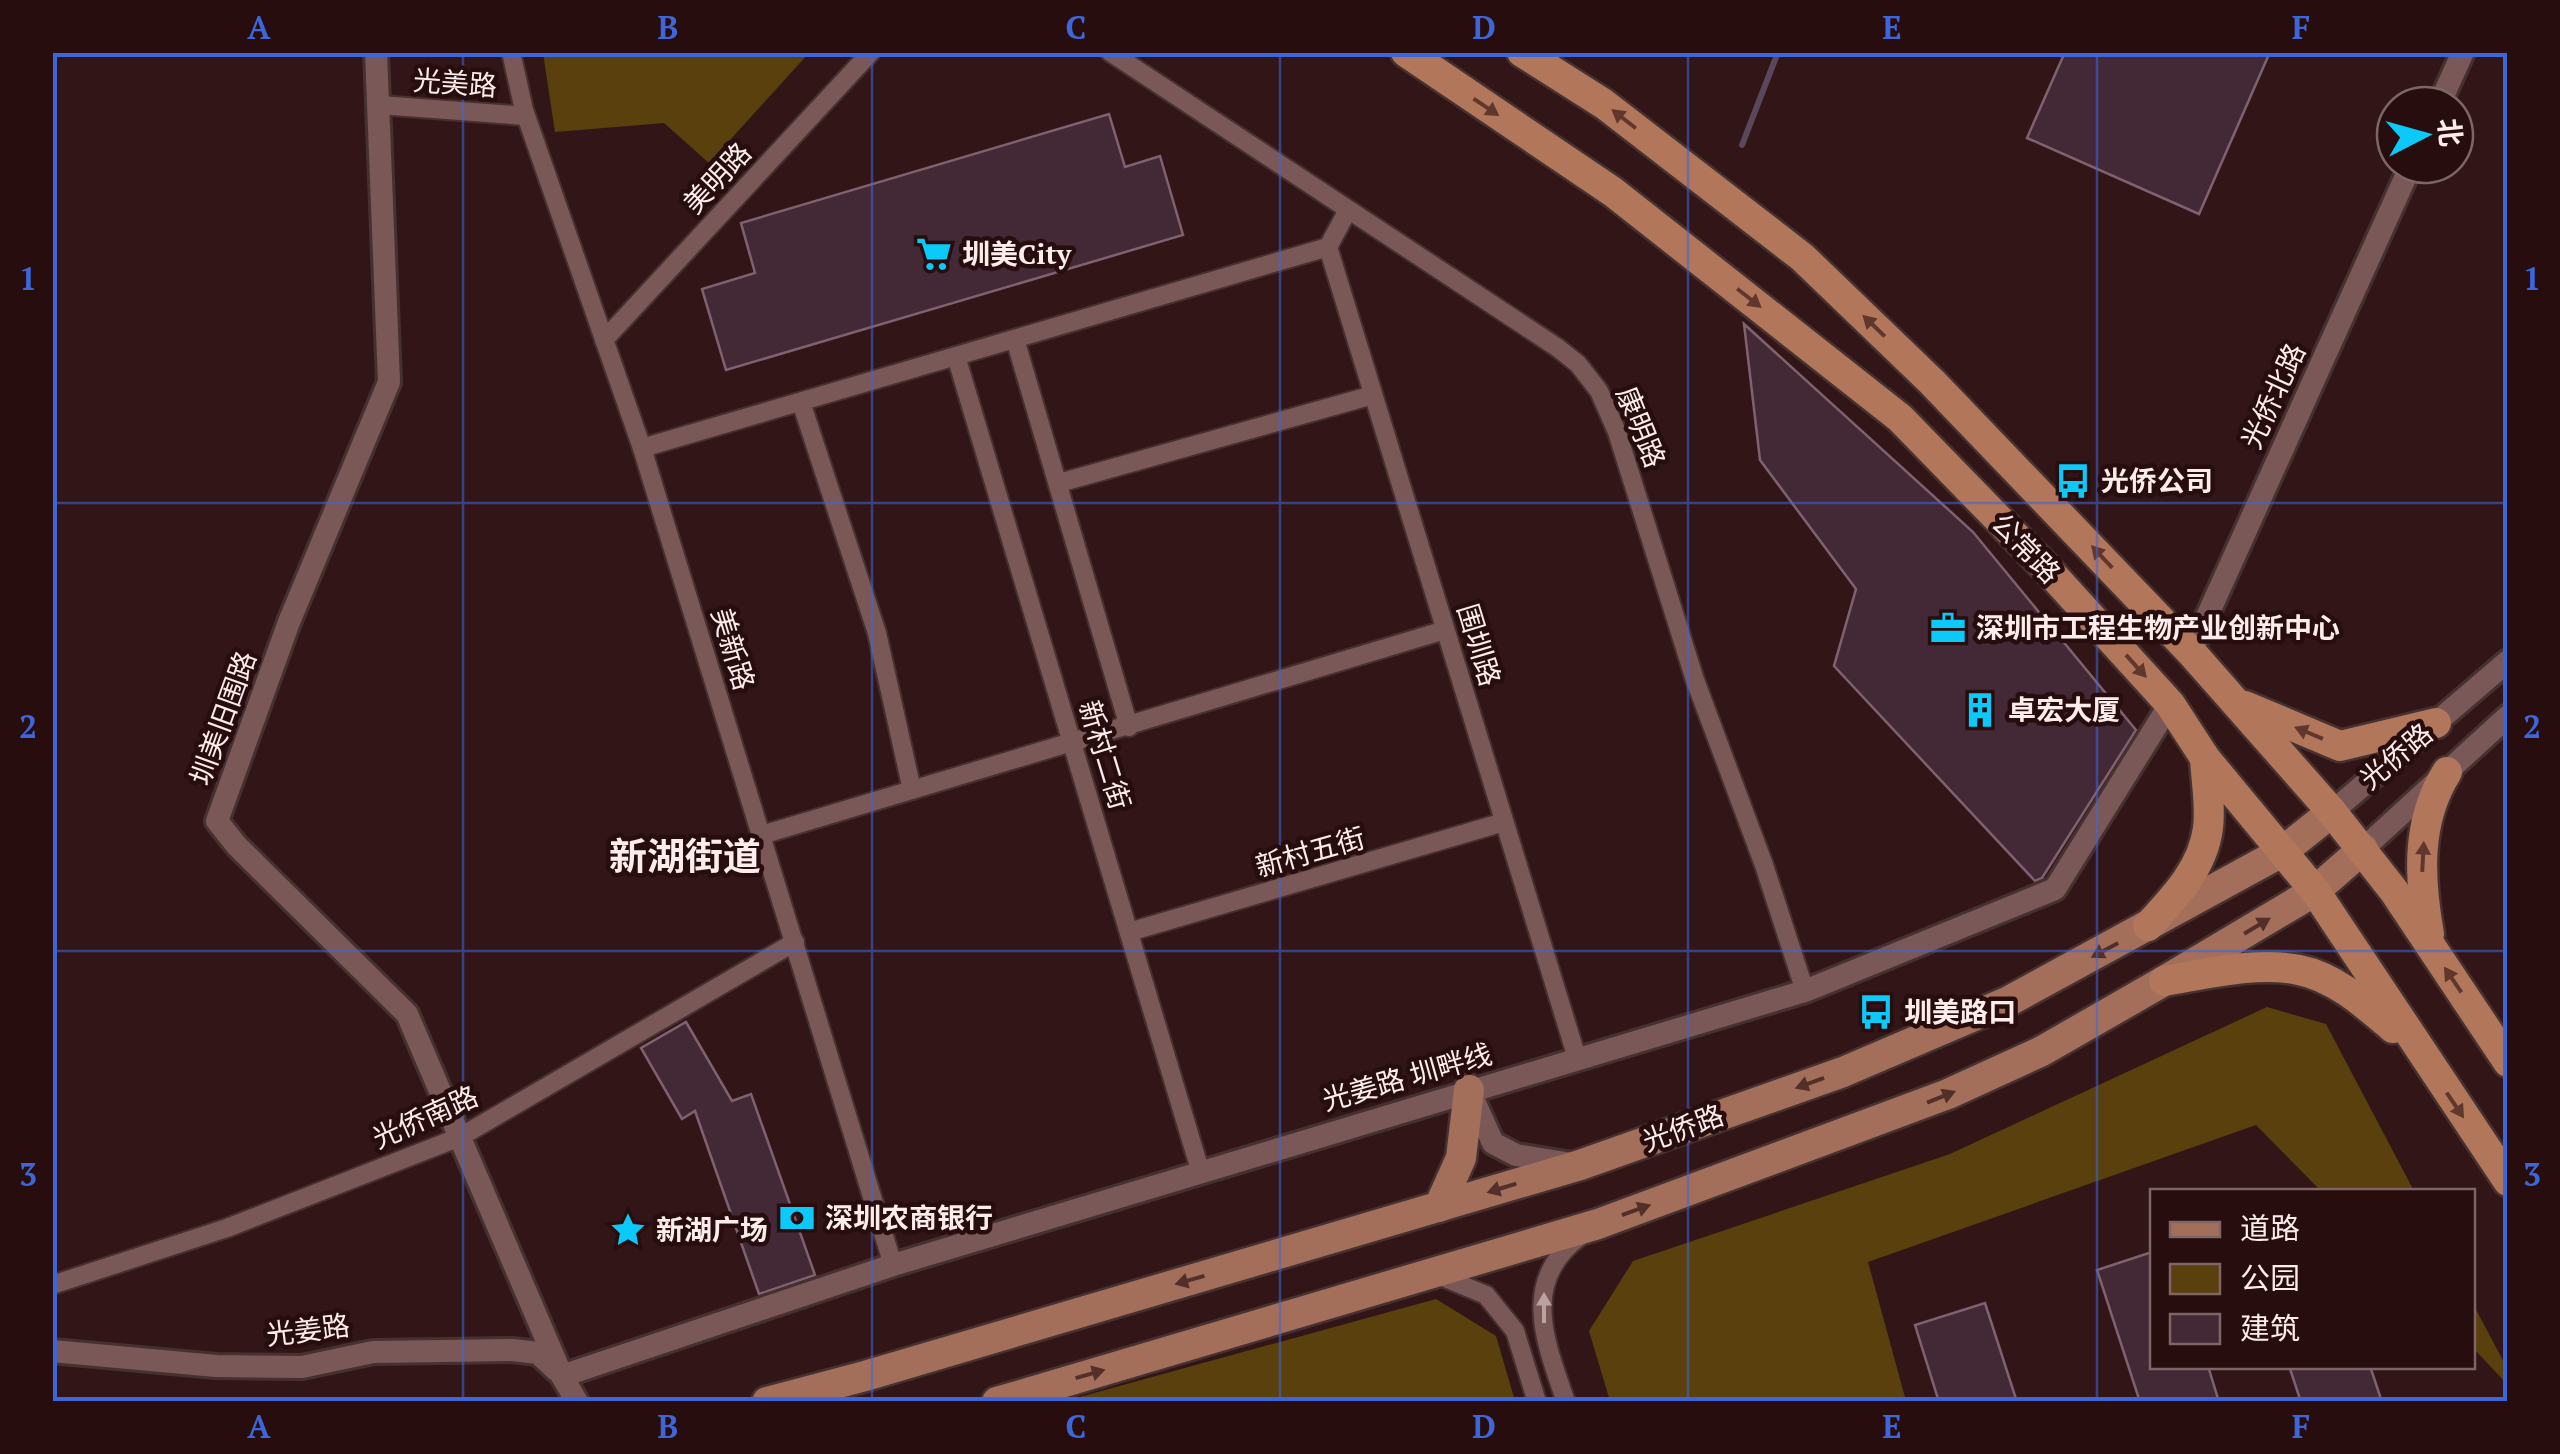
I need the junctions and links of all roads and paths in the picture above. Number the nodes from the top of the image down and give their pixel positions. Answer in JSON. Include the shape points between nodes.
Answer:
{"nodes":[{"id":1,"x":376,"y":52,"type":"edge"},
{"id":2,"x":512,"y":52,"type":"edge"},
{"id":3,"x":871,"y":52,"type":"edge"},
{"id":4,"x":1110,"y":52,"type":"edge"},
{"id":5,"x":1406,"y":52,"type":"edge"},
{"id":6,"x":1522,"y":52,"type":"edge"},
{"id":7,"x":2462,"y":52,"type":"edge"},
{"id":8,"x":2447,"y":85,"type":"edge"},
{"id":9,"x":380,"y":105,"type":"junction"},
{"id":10,"x":526,"y":116,"type":"junction"},
{"id":11,"x":2402,"y":185,"type":"edge"},
{"id":12,"x":1348,"y":210,"type":"junction"},
{"id":13,"x":1328,"y":247,"type":"junction"},
{"id":14,"x":1015,"y":339,"type":"junction"},
{"id":15,"x":604,"y":340,"type":"junction"},
{"id":16,"x":956,"y":356,"type":"junction"},
{"id":17,"x":1373,"y":395,"type":"junction"},
{"id":18,"x":801,"y":402,"type":"junction"},
{"id":19,"x":642,"y":448,"type":"junction"},
{"id":20,"x":1059,"y":483,"type":"junction"},
{"id":21,"x":1446,"y":630,"type":"junction"},
{"id":22,"x":2192,"y":652,"type":"junction"},
{"id":23,"x":2508,"y":661,"type":"edge"},
{"id":24,"x":2170,"y":704,"type":"junction"},
{"id":25,"x":2238,"y":704,"type":"junction"},
{"id":26,"x":2508,"y":716,"type":"edge"},
{"id":27,"x":2436,"y":722,"type":"junction"},
{"id":28,"x":1129,"y":727,"type":"junction"},
{"id":29,"x":1073,"y":742,"type":"junction"},
{"id":30,"x":2205,"y":758,"type":"junction"},
{"id":31,"x":2447,"y":772,"type":"junction"},
{"id":32,"x":912,"y":790,"type":"junction"},
{"id":33,"x":2332,"y":812,"type":"junction"},
{"id":34,"x":1504,"y":822,"type":"junction"},
{"id":35,"x":762,"y":834,"type":"junction"},
{"id":36,"x":2363,"y":849,"type":"junction"},
{"id":37,"x":2282,"y":852,"type":"junction"},
{"id":38,"x":2315,"y":891,"type":"junction"},
{"id":39,"x":2148,"y":926,"type":"junction"},
{"id":40,"x":1130,"y":932,"type":"junction"},
{"id":41,"x":795,"y":942,"type":"junction"},
{"id":42,"x":2431,"y":947,"type":"junction"},
{"id":43,"x":2164,"y":980,"type":"junction"},
{"id":44,"x":1805,"y":991,"type":"junction"},
{"id":45,"x":2418,"y":1050,"type":"junction"},
{"id":46,"x":1577,"y":1058,"type":"junction"},
{"id":47,"x":2508,"y":1062,"type":"edge"},
{"id":48,"x":1469,"y":1090,"type":"junction"},
{"id":49,"x":460,"y":1137,"type":"junction"},
{"id":50,"x":1580,"y":1165,"type":"junction"},
{"id":51,"x":1200,"y":1170,"type":"junction"},
{"id":52,"x":2500,"y":1170,"type":"edge"},
{"id":53,"x":2508,"y":1190,"type":"edge"},
{"id":54,"x":1438,"y":1207,"type":"junction"},
{"id":55,"x":1598,"y":1224,"type":"junction"},
{"id":56,"x":893,"y":1265,"type":"junction"},
{"id":57,"x":1432,"y":1273,"type":"junction"},
{"id":58,"x":52,"y":1285,"type":"edge"},
{"id":59,"x":52,"y":1351,"type":"edge"},
{"id":60,"x":562,"y":1376,"type":"junction"},
{"id":61,"x":568,"y":1402,"type":"edge"},
{"id":62,"x":577,"y":1402,"type":"edge"},
{"id":63,"x":767,"y":1402,"type":"edge"},
{"id":64,"x":996,"y":1402,"type":"edge"},
{"id":65,"x":1537,"y":1402,"type":"edge"},
{"id":66,"x":1566,"y":1402,"type":"edge"}],
"edges":[{"from":1,"to":9,"type":"street","name":"圳美旧围路"},
{"from":2,"to":10,"type":"street","name":"美新路"},
{"from":3,"to":15,"type":"street","name":"美明路"},
{"from":4,"to":12,"type":"street","name":"康明路"},
{"from":5,"to":24,"type":"highway","name":"公常路","one_way":true,"via":[[1613,192],[1900,418]]},
{"from":22,"to":6,"type":"highway","name":"公常路","one_way":true,"via":[[1802,257],[1604,104]]},
{"from":7,"to":8,"type":"street"},
{"from":9,"to":10,"type":"street","name":"光美路"},
{"from":9,"to":49,"type":"street","name":"圳美旧围路","via":[[389,382],[217,822],[407,1014]]},
{"from":10,"to":15,"type":"street","name":"美新路"},
{"from":11,"to":22,"type":"street","name":"光侨北路"},
{"from":12,"to":13,"type":"street"},
{"from":12,"to":44,"type":"street","name":"康明路","via":[[1558,348],[1599,392]]},
{"from":13,"to":14,"type":"street"},
{"from":13,"to":17,"type":"street","name":"围圳路"},
{"from":14,"to":16,"type":"street"},
{"from":14,"to":20,"type":"street"},
{"from":15,"to":19,"type":"street","name":"美新路"},
{"from":16,"to":18,"type":"street"},
{"from":16,"to":29,"type":"street","name":"新村二街"},
{"from":17,"to":20,"type":"street"},
{"from":17,"to":21,"type":"street","name":"围圳路"},
{"from":18,"to":19,"type":"street"},
{"from":18,"to":32,"type":"street","via":[[877,633]]},
{"from":19,"to":35,"type":"street","name":"美新路"},
{"from":20,"to":28,"type":"street"},
{"from":21,"to":28,"type":"street"},
{"from":21,"to":34,"type":"street","name":"围圳路"},
{"from":22,"to":25,"type":"highway","name":"公常路"},
{"from":23,"to":27,"type":"street","name":"光侨路"},
{"from":24,"to":30,"type":"highway","name":"公常路"},
{"from":24,"to":44,"type":"street","name":"光姜路 圳畔线","via":[[2055,889]]},
{"from":27,"to":25,"type":"highway","one_way":true,"via":[[2340,746]]},
{"from":25,"to":33,"type":"highway","name":"公常路"},
{"from":26,"to":31,"type":"street","name":"光侨路"},
{"from":27,"to":33,"type":"street","name":"光侨路"},
{"from":28,"to":29,"type":"street"},
{"from":29,"to":32,"type":"street"},
{"from":29,"to":40,"type":"street","name":"新村二街"},
{"from":30,"to":37,"type":"highway","name":"公常路"},
{"from":30,"to":39,"type":"highway","via":[[2209,827],[2200,859]]},
{"from":31,"to":36,"type":"street","name":"光侨路"},
{"from":42,"to":31,"type":"highway","one_way":true,"via":[[2422,854],[2432,796]]},
{"from":32,"to":35,"type":"street"},
{"from":33,"to":36,"type":"highway","name":"公常路"},
{"from":33,"to":37,"type":"main road","name":"光侨路"},
{"from":34,"to":40,"type":"street","name":"新村五街"},
{"from":34,"to":46,"type":"street","name":"围圳路"},
{"from":35,"to":41,"type":"street","name":"美新路"},
{"from":36,"to":38,"type":"main road","name":"光侨路"},
{"from":36,"to":42,"type":"highway","name":"公常路"},
{"from":37,"to":38,"type":"highway","name":"公常路"},
{"from":37,"to":39,"type":"main road","name":"光侨路"},
{"from":43,"to":38,"type":"main road","name":"光侨路","one_way":true},
{"from":38,"to":45,"type":"highway","name":"公常路"},
{"from":39,"to":50,"type":"main road","name":"光侨路","one_way":true,"via":[[1931,1037]]},
{"from":40,"to":51,"type":"street","name":"新村二街"},
{"from":41,"to":49,"type":"street","name":"光侨南路"},
{"from":41,"to":56,"type":"street","name":"美新路"},
{"from":47,"to":42,"type":"highway","name":"公常路","one_way":true},
{"from":43,"to":45,"type":"highway","via":[[2245,968],[2300,970],[2353,994]]},
{"from":55,"to":43,"type":"main road","name":"光侨路","one_way":true,"via":[[1948,1094],[2042,1051]]},
{"from":44,"to":46,"type":"street","name":"光姜路 圳畔线"},
{"from":45,"to":52,"type":"highway","name":"公常路","one_way":true},
{"from":46,"to":48,"type":"street","name":"光姜路 圳畔线"},
{"from":48,"to":50,"type":"street","via":[[1493,1143],[1516,1155]]},
{"from":48,"to":51,"type":"street","name":"光姜路 圳畔线"},
{"from":48,"to":54,"type":"main road","via":[[1461,1158]]},
{"from":49,"to":58,"type":"street","name":"光侨南路","via":[[226,1228]]},
{"from":49,"to":60,"type":"street","name":"圳美旧围路"},
{"from":50,"to":54,"type":"main road","name":"光侨路","one_way":true},
{"from":51,"to":56,"type":"street","name":"光姜路 圳畔线"},
{"from":52,"to":53,"type":"main road"},
{"from":54,"to":63,"type":"main road","name":"光侨路","one_way":true},
{"from":55,"to":57,"type":"main road","name":"光侨路"},
{"from":66,"to":55,"type":"street","one_way":true,"via":[[1548,1349],[1543,1293],[1552,1264]]},
{"from":56,"to":60,"type":"street","name":"光姜路 圳畔线"},
{"from":64,"to":57,"type":"main road","name":"光侨路","one_way":true},
{"from":57,"to":65,"type":"street","via":[[1486,1295],[1514,1331]]},
{"from":59,"to":60,"type":"street","name":"光姜路","via":[[216,1366],[302,1366],[372,1352],[512,1350],[538,1354]]},
{"from":60,"to":61,"type":"street"},
{"from":60,"to":62,"type":"street"}]}
